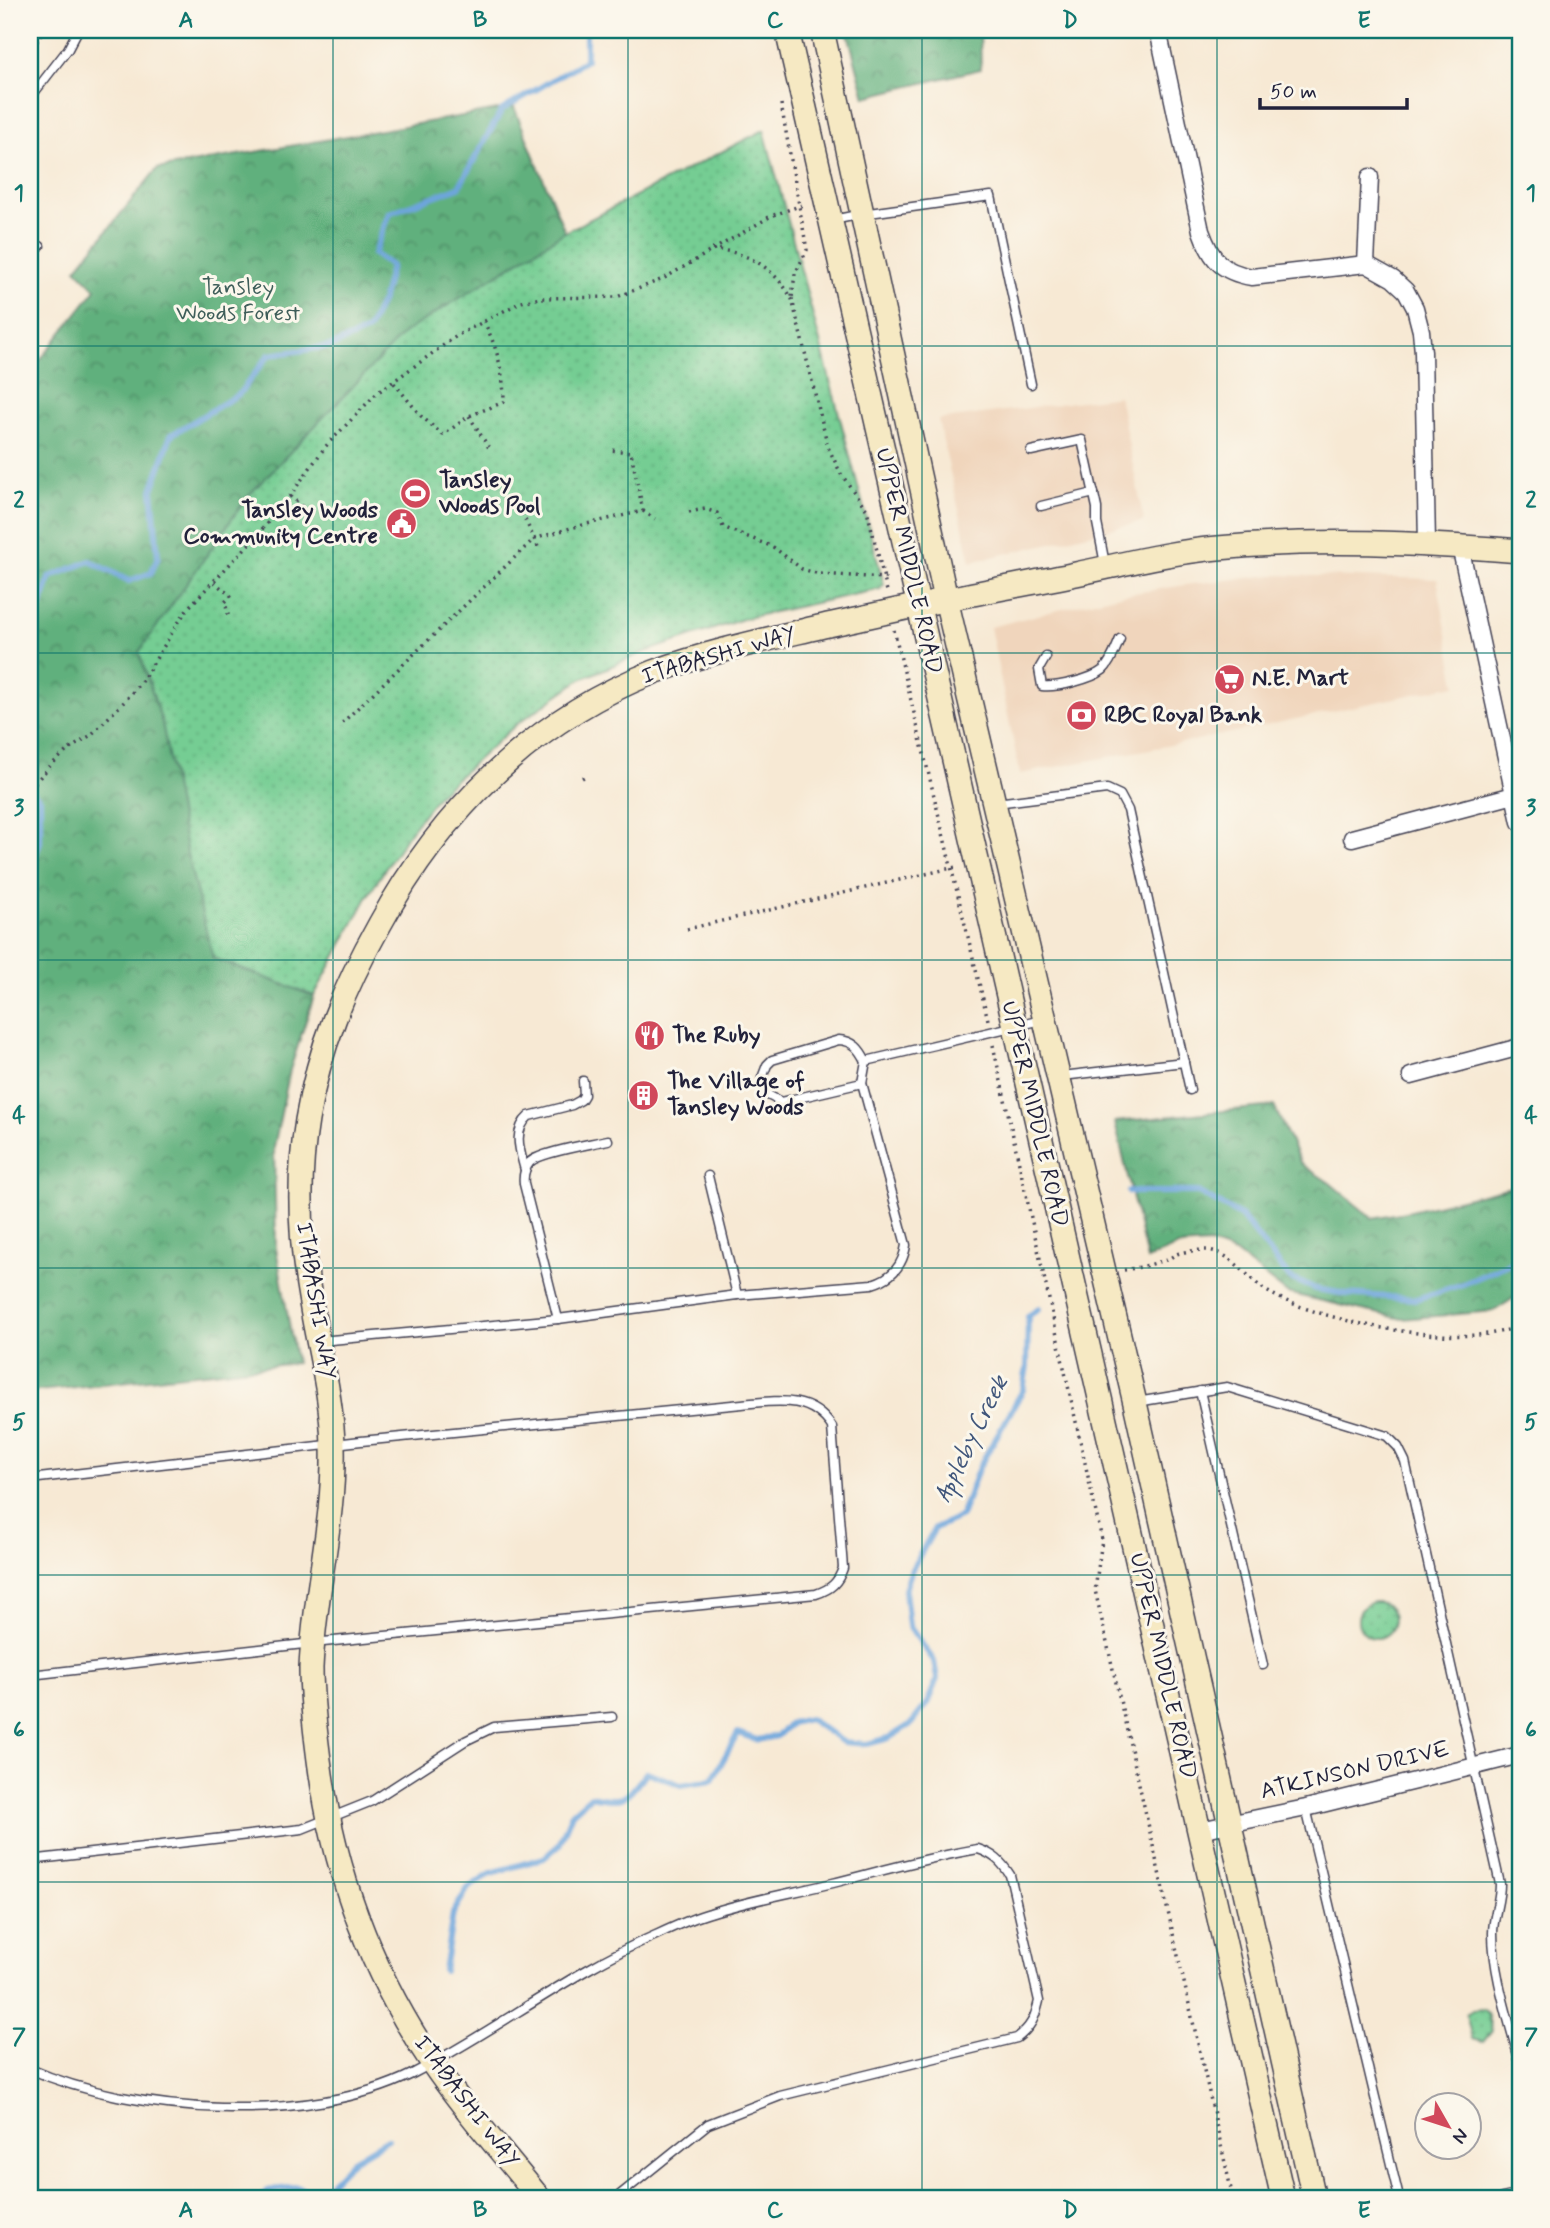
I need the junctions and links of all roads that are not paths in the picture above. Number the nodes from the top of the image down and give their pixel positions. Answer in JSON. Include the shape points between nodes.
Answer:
{"nodes":[{"id":1,"x":78,"y":30,"type":"edge"},
{"id":2,"x":786,"y":30,"type":"edge"},
{"id":3,"x":822,"y":30,"type":"edge"},
{"id":4,"x":1158,"y":30,"type":"edge"},
{"id":5,"x":30,"y":98,"type":"edge"},
{"id":6,"x":1370,"y":177,"type":"dead end"},
{"id":7,"x":862,"y":214,"type":"junction"},
{"id":8,"x":830,"y":221,"type":"junction"},
{"id":9,"x":40,"y":246,"type":"dead end"},
{"id":10,"x":30,"y":256,"type":"edge"},
{"id":11,"x":1366,"y":264,"type":"junction"},
{"id":12,"x":1031,"y":384,"type":"dead end"},
{"id":13,"x":1031,"y":451,"type":"dead end"},
{"id":14,"x":1094,"y":493,"type":"junction"},
{"id":15,"x":1041,"y":506,"type":"dead end"},
{"id":16,"x":1427,"y":543,"type":"junction"},
{"id":17,"x":1460,"y":546,"type":"junction"},
{"id":18,"x":1520,"y":551,"type":"edge"},
{"id":19,"x":1106,"y":567,"type":"junction"},
{"id":20,"x":946,"y":599,"type":"junction"},
{"id":21,"x":918,"y":606,"type":"junction"},
{"id":22,"x":1120,"y":639,"type":"dead end"},
{"id":23,"x":1046,"y":657,"type":"dead end"},
{"id":24,"x":1514,"y":795,"type":"junction"},
{"id":25,"x":993,"y":803,"type":"junction"},
{"id":26,"x":1520,"y":822,"type":"edge"},
{"id":27,"x":1352,"y":838,"type":"dead end"},
{"id":28,"x":1044,"y":1019,"type":"junction"},
{"id":29,"x":1014,"y":1026,"type":"junction"},
{"id":30,"x":1520,"y":1047,"type":"edge"},
{"id":31,"x":866,"y":1061,"type":"junction"},
{"id":32,"x":1184,"y":1062,"type":"junction"},
{"id":33,"x":1058,"y":1076,"type":"junction"},
{"id":34,"x":1411,"y":1076,"type":"dead end"},
{"id":35,"x":583,"y":1081,"type":"dead end"},
{"id":36,"x":862,"y":1083,"type":"junction"},
{"id":37,"x":1190,"y":1090,"type":"dead end"},
{"id":38,"x":608,"y":1140,"type":"dead end"},
{"id":39,"x":525,"y":1170,"type":"junction"},
{"id":40,"x":708,"y":1177,"type":"dead end"},
{"id":41,"x":737,"y":1295,"type":"junction"},
{"id":42,"x":558,"y":1319,"type":"junction"},
{"id":43,"x":319,"y":1341,"type":"junction"},
{"id":44,"x":1200,"y":1391,"type":"junction"},
{"id":45,"x":1135,"y":1403,"type":"junction"},
{"id":46,"x":333,"y":1445,"type":"junction"},
{"id":47,"x":30,"y":1479,"type":"edge"},
{"id":48,"x":313,"y":1643,"type":"junction"},
{"id":49,"x":1263,"y":1665,"type":"dead end"},
{"id":50,"x":30,"y":1675,"type":"edge"},
{"id":51,"x":612,"y":1717,"type":"dead end"},
{"id":52,"x":1520,"y":1755,"type":"edge"},
{"id":53,"x":1474,"y":1766,"type":"junction"},
{"id":54,"x":1306,"y":1808,"type":"junction"},
{"id":55,"x":328,"y":1819,"type":"junction"},
{"id":56,"x":1230,"y":1823,"type":"junction"},
{"id":57,"x":1200,"y":1830,"type":"junction"},
{"id":58,"x":30,"y":1860,"type":"edge"},
{"id":59,"x":432,"y":2063,"type":"junction"},
{"id":60,"x":1520,"y":2063,"type":"edge"},
{"id":61,"x":30,"y":2069,"type":"edge"},
{"id":62,"x":1520,"y":2194,"type":"edge"},
{"id":63,"x":539,"y":2198,"type":"edge"},
{"id":64,"x":616,"y":2198,"type":"edge"},
{"id":65,"x":1283,"y":2198,"type":"edge"},
{"id":66,"x":1314,"y":2198,"type":"edge"},
{"id":67,"x":1399,"y":2198,"type":"edge"},
{"id":68,"x":1502,"y":2198,"type":"edge"}],
"edges":[{"from":1,"to":5,"type":"lane"},
{"from":2,"to":8,"type":"main road","name":"UPPER MIDDLE ROAD"},
{"from":3,"to":7,"type":"main road","name":"UPPER MIDDLE ROAD"},
{"from":4,"to":11,"type":"street","via":[[1208,251],[1223,267],[1252,277]]},
{"from":6,"to":11,"type":"street"},
{"from":7,"to":8,"type":"lane"},
{"from":7,"to":12,"type":"lane","via":[[991,196]]},
{"from":7,"to":20,"type":"main road","name":"UPPER MIDDLE ROAD"},
{"from":8,"to":21,"type":"main road","name":"UPPER MIDDLE ROAD"},
{"from":9,"to":10,"type":"lane"},
{"from":11,"to":16,"type":"street","via":[[1406,291],[1421,331]]},
{"from":13,"to":14,"type":"lane","via":[[1082,440]]},
{"from":14,"to":15,"type":"lane"},
{"from":14,"to":19,"type":"lane"},
{"from":16,"to":17,"type":"main road","name":"ITABASHI WAY"},
{"from":16,"to":19,"type":"main road","name":"ITABASHI WAY","via":[[1277,543],[1175,553]]},
{"from":17,"to":18,"type":"main road","name":"ITABASHI WAY"},
{"from":17,"to":24,"type":"street"},
{"from":19,"to":20,"type":"main road","name":"ITABASHI WAY"},
{"from":20,"to":21,"type":"main road","name":"ITABASHI WAY"},
{"from":20,"to":25,"type":"main road","name":"UPPER MIDDLE ROAD"},
{"from":21,"to":29,"type":"main road","name":"UPPER MIDDLE ROAD"},
{"from":21,"to":43,"type":"main road","name":"ITABASHI WAY","via":[[741,645],[616,689],[515,753],[435,838],[365,951],[327,1035],[318,1071],[301,1170],[301,1221]]},
{"from":22,"to":23,"type":"lane","via":[[1105,668],[1094,676],[1052,688],[1042,686],[1040,669]]},
{"from":24,"to":26,"type":"street"},
{"from":24,"to":27,"type":"street"},
{"from":25,"to":28,"type":"main road","name":"UPPER MIDDLE ROAD"},
{"from":25,"to":32,"type":"lane","via":[[1107,789],[1119,795],[1128,810]]},
{"from":28,"to":29,"type":"lane"},
{"from":28,"to":33,"type":"main road","name":"UPPER MIDDLE ROAD"},
{"from":29,"to":31,"type":"lane"},
{"from":29,"to":57,"type":"main road","name":"UPPER MIDDLE ROAD"},
{"from":30,"to":34,"type":"street"},
{"from":31,"to":36,"type":"lane"},
{"from":31,"to":36,"type":"lane","via":[[855,1044],[839,1040],[772,1060],[762,1078],[768,1095],[781,1102]]},
{"from":32,"to":33,"type":"lane"},
{"from":32,"to":37,"type":"lane"},
{"from":33,"to":45,"type":"main road","name":"UPPER MIDDLE ROAD"},
{"from":35,"to":39,"type":"lane","via":[[584,1095],[577,1103],[523,1121],[518,1134]]},
{"from":36,"to":41,"type":"lane","via":[[906,1245],[898,1268],[887,1280],[872,1284]]},
{"from":38,"to":39,"type":"lane","via":[[540,1156]]},
{"from":39,"to":42,"type":"lane","via":[[524,1184]]},
{"from":40,"to":41,"type":"lane"},
{"from":41,"to":42,"type":"lane"},
{"from":42,"to":43,"type":"lane"},
{"from":43,"to":46,"type":"main road","name":"ITABASHI WAY"},
{"from":44,"to":45,"type":"lane"},
{"from":44,"to":49,"type":"lane"},
{"from":44,"to":53,"type":"lane","via":[[1227,1387],[1387,1436],[1398,1447],[1405,1461]]},
{"from":45,"to":56,"type":"main road","name":"UPPER MIDDLE ROAD"},
{"from":46,"to":47,"type":"lane"},
{"from":46,"to":48,"type":"main road","name":"ITABASHI WAY"},
{"from":46,"to":48,"type":"lane","via":[[799,1402],[825,1416],[832,1427],[843,1568],[830,1589],[816,1594]]},
{"from":48,"to":50,"type":"lane"},
{"from":48,"to":55,"type":"main road","name":"ITABASHI WAY","via":[[312,1699]]},
{"from":51,"to":55,"type":"lane","via":[[494,1727],[372,1801]]},
{"from":52,"to":53,"type":"street","name":"ATKINSON DRIVE"},
{"from":53,"to":54,"type":"street","name":"ATKINSON DRIVE"},
{"from":53,"to":60,"type":"lane","via":[[1500,1884],[1494,1955]]},
{"from":54,"to":56,"type":"street","name":"ATKINSON DRIVE"},
{"from":54,"to":67,"type":"lane"},
{"from":55,"to":58,"type":"lane","via":[[302,1829]]},
{"from":55,"to":59,"type":"main road","name":"ITABASHI WAY","via":[[339,1867],[374,1959]]},
{"from":56,"to":57,"type":"street","name":"ATKINSON DRIVE"},
{"from":56,"to":66,"type":"main road","name":"UPPER MIDDLE ROAD"},
{"from":57,"to":65,"type":"main road","name":"UPPER MIDDLE ROAD"},
{"from":59,"to":61,"type":"lane","via":[[382,2087],[300,2104],[260,2107],[164,2104],[85,2088]]},
{"from":59,"to":63,"type":"main road","name":"ITABASHI WAY"},
{"from":59,"to":64,"type":"lane","via":[[607,1956],[709,1913],[971,1850],[990,1853],[1002,1862],[1010,1875],[1039,2001],[1035,2019],[1023,2034],[780,2096],[708,2124]]},
{"from":62,"to":68,"type":"lane"}]}
